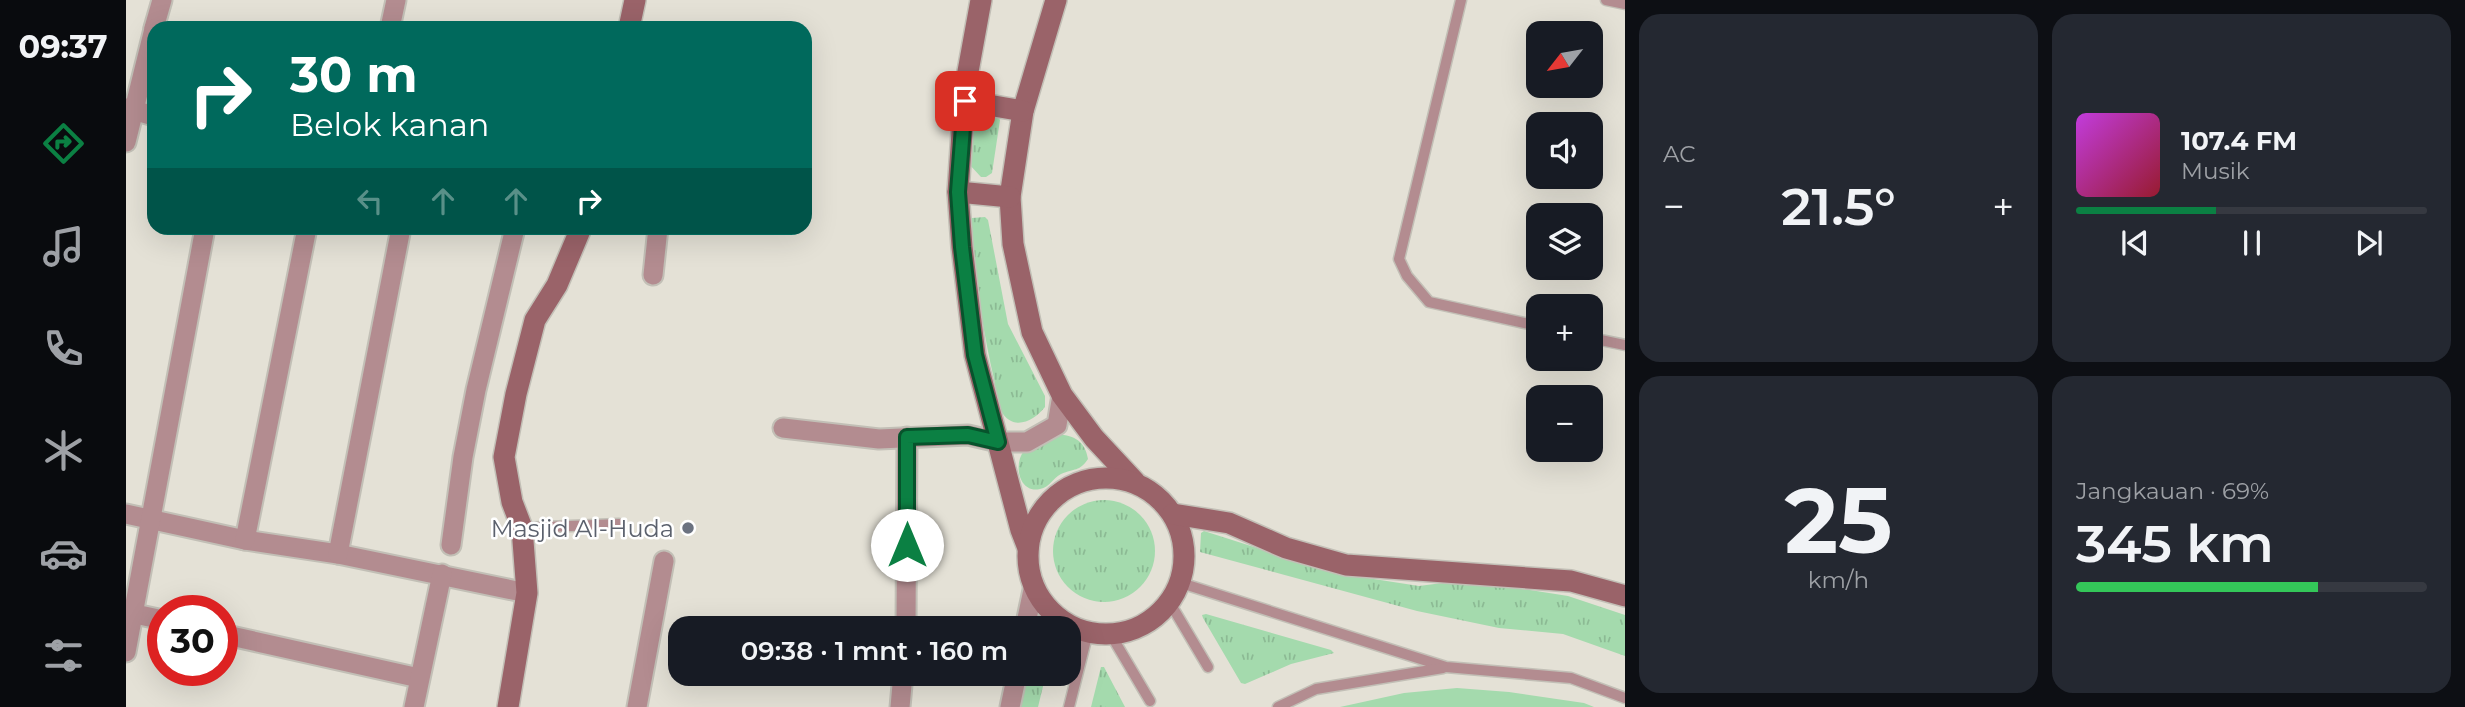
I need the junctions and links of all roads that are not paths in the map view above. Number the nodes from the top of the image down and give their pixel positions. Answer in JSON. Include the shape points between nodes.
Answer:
{"nodes":[{"id":1,"x":162,"y":0,"type":"edge"},
{"id":2,"x":396,"y":0,"type":"edge"},
{"id":3,"x":635,"y":0,"type":"edge"},
{"id":4,"x":981,"y":0,"type":"edge"},
{"id":5,"x":1056,"y":0,"type":"edge"},
{"id":6,"x":1461,"y":0,"type":"edge"},
{"id":7,"x":1606,"y":0,"type":"edge"},
{"id":8,"x":1625,"y":4,"type":"edge"},
{"id":9,"x":156,"y":21,"type":"edge"},
{"id":10,"x":392,"y":21,"type":"edge"},
{"id":11,"x":630,"y":21,"type":"edge"},
{"id":12,"x":147,"y":51,"type":"edge"},
{"id":13,"x":965,"y":101,"type":"junction"},
{"id":14,"x":129,"y":109,"type":"edge"},
{"id":15,"x":1023,"y":111,"type":"junction"},
{"id":16,"x":147,"y":114,"type":"edge"},
{"id":17,"x":126,"y":142,"type":"edge"},
{"id":18,"x":958,"y":192,"type":"junction"},
{"id":19,"x":1010,"y":197,"type":"junction"},
{"id":20,"x":204,"y":235,"type":"edge"},
{"id":21,"x":306,"y":235,"type":"edge"},
{"id":22,"x":400,"y":235,"type":"edge"},
{"id":23,"x":514,"y":235,"type":"edge"},
{"id":24,"x":578,"y":235,"type":"edge"},
{"id":25,"x":658,"y":235,"type":"edge"},
{"id":26,"x":653,"y":275,"type":"dead end"},
{"id":27,"x":1526,"y":323,"type":"edge"},
{"id":28,"x":1603,"y":340,"type":"edge"},
{"id":29,"x":1625,"y":345,"type":"edge"},
{"id":30,"x":1062,"y":395,"type":"junction"},
{"id":31,"x":783,"y":428,"type":"dead end"},
{"id":32,"x":907,"y":437,"type":"junction"},
{"id":33,"x":998,"y":442,"type":"junction"},
{"id":34,"x":1135,"y":482,"type":"junction"},
{"id":35,"x":126,"y":514,"type":"edge"},
{"id":36,"x":1173,"y":514,"type":"junction"},
{"id":37,"x":152,"y":518,"type":"junction"},
{"id":38,"x":619,"y":524,"type":"dead end"},
{"id":39,"x":522,"y":528,"type":"junction"},
{"id":40,"x":245,"y":540,"type":"junction"},
{"id":41,"x":451,"y":545,"type":"dead end"},
{"id":42,"x":1028,"y":548,"type":"junction"},
{"id":43,"x":338,"y":554,"type":"junction"},
{"id":44,"x":664,"y":561,"type":"dead end"},
{"id":45,"x":442,"y":574,"type":"junction"},
{"id":46,"x":1181,"y":583,"type":"junction"},
{"id":47,"x":1034,"y":585,"type":"junction"},
{"id":48,"x":527,"y":593,"type":"junction"},
{"id":49,"x":1625,"y":596,"type":"edge"},
{"id":50,"x":1170,"y":603,"type":"junction"},
{"id":51,"x":130,"y":613,"type":"edge"},
{"id":52,"x":906,"y":616,"type":"edge"},
{"id":53,"x":1028,"y":616,"type":"edge"},
{"id":54,"x":1088,"y":632,"type":"junction"},
{"id":55,"x":1111,"y":635,"type":"junction"},
{"id":56,"x":238,"y":638,"type":"edge"},
{"id":57,"x":126,"y":652,"type":"edge"},
{"id":58,"x":1208,"y":667,"type":"dead end"},
{"id":59,"x":1446,"y":667,"type":"junction"},
{"id":60,"x":419,"y":678,"type":"junction"},
{"id":61,"x":902,"y":686,"type":"edge"},
{"id":62,"x":1014,"y":686,"type":"edge"},
{"id":63,"x":1625,"y":698,"type":"edge"},
{"id":64,"x":1150,"y":701,"type":"dead end"},
{"id":65,"x":414,"y":707,"type":"edge"},
{"id":66,"x":508,"y":707,"type":"edge"},
{"id":67,"x":637,"y":707,"type":"edge"},
{"id":68,"x":900,"y":707,"type":"edge"},
{"id":69,"x":1010,"y":707,"type":"edge"},
{"id":70,"x":1069,"y":707,"type":"edge"},
{"id":71,"x":1278,"y":707,"type":"edge"}],
"edges":[{"from":1,"to":9,"type":"street"},
{"from":2,"to":10,"type":"street"},
{"from":3,"to":11,"type":"street"},
{"from":4,"to":13,"type":"street"},
{"from":5,"to":15,"type":"street"},
{"from":6,"to":27,"type":"lane","via":[[1399,259],[1429,302]]},
{"from":7,"to":8,"type":"lane"},
{"from":12,"to":14,"type":"street"},
{"from":13,"to":15,"type":"street"},
{"from":13,"to":18,"type":"street"},
{"from":14,"to":16,"type":"street"},
{"from":14,"to":17,"type":"street"},
{"from":15,"to":19,"type":"street"},
{"from":18,"to":19,"type":"street"},
{"from":18,"to":33,"type":"street","via":[[975,355]]},
{"from":19,"to":30,"type":"street","via":[[1013,244],[1032,332]]},
{"from":20,"to":37,"type":"street"},
{"from":21,"to":40,"type":"street"},
{"from":22,"to":43,"type":"street"},
{"from":23,"to":41,"type":"street","via":[[463,457]]},
{"from":24,"to":39,"type":"street","via":[[557,285],[535,320],[516,394],[504,457]]},
{"from":25,"to":26,"type":"street"},
{"from":28,"to":29,"type":"lane"},
{"from":30,"to":33,"type":"street","via":[[1057,425],[1027,442]]},
{"from":30,"to":34,"type":"street"},
{"from":31,"to":32,"type":"street","via":[[879,439]]},
{"from":32,"to":33,"type":"street","via":[[968,435]]},
{"from":32,"to":52,"type":"street"},
{"from":33,"to":42,"type":"street"},
{"from":34,"to":36,"type":"street","via":[[1158,496]]},
{"from":34,"to":42,"type":"street","via":[[1109,476],[1079,481],[1054,496],[1036,519]]},
{"from":35,"to":37,"type":"street"},
{"from":36,"to":46,"type":"street","via":[[1183,536]]},
{"from":36,"to":49,"type":"street","via":[[1229,523],[1286,548],[1346,565],[1572,581]]},
{"from":37,"to":40,"type":"street"},
{"from":37,"to":51,"type":"street"},
{"from":38,"to":39,"type":"lane"},
{"from":39,"to":48,"type":"street"},
{"from":40,"to":43,"type":"street"},
{"from":42,"to":47,"type":"street"},
{"from":43,"to":45,"type":"street"},
{"from":44,"to":67,"type":"street"},
{"from":45,"to":48,"type":"street"},
{"from":45,"to":60,"type":"street"},
{"from":46,"to":50,"type":"street"},
{"from":46,"to":59,"type":"lane"},
{"from":47,"to":53,"type":"street"},
{"from":47,"to":54,"type":"street","via":[[1046,606],[1064,622]]},
{"from":48,"to":66,"type":"street"},
{"from":50,"to":55,"type":"street","via":[[1154,619]]},
{"from":50,"to":58,"type":"lane"},
{"from":51,"to":57,"type":"street"},
{"from":54,"to":55,"type":"street"},
{"from":54,"to":70,"type":"lane"},
{"from":55,"to":64,"type":"lane"},
{"from":56,"to":60,"type":"street"},
{"from":59,"to":63,"type":"lane","via":[[1571,678]]},
{"from":59,"to":71,"type":"lane","via":[[1315,689]]},
{"from":60,"to":65,"type":"street"},
{"from":61,"to":68,"type":"street"},
{"from":62,"to":69,"type":"street"}]}
